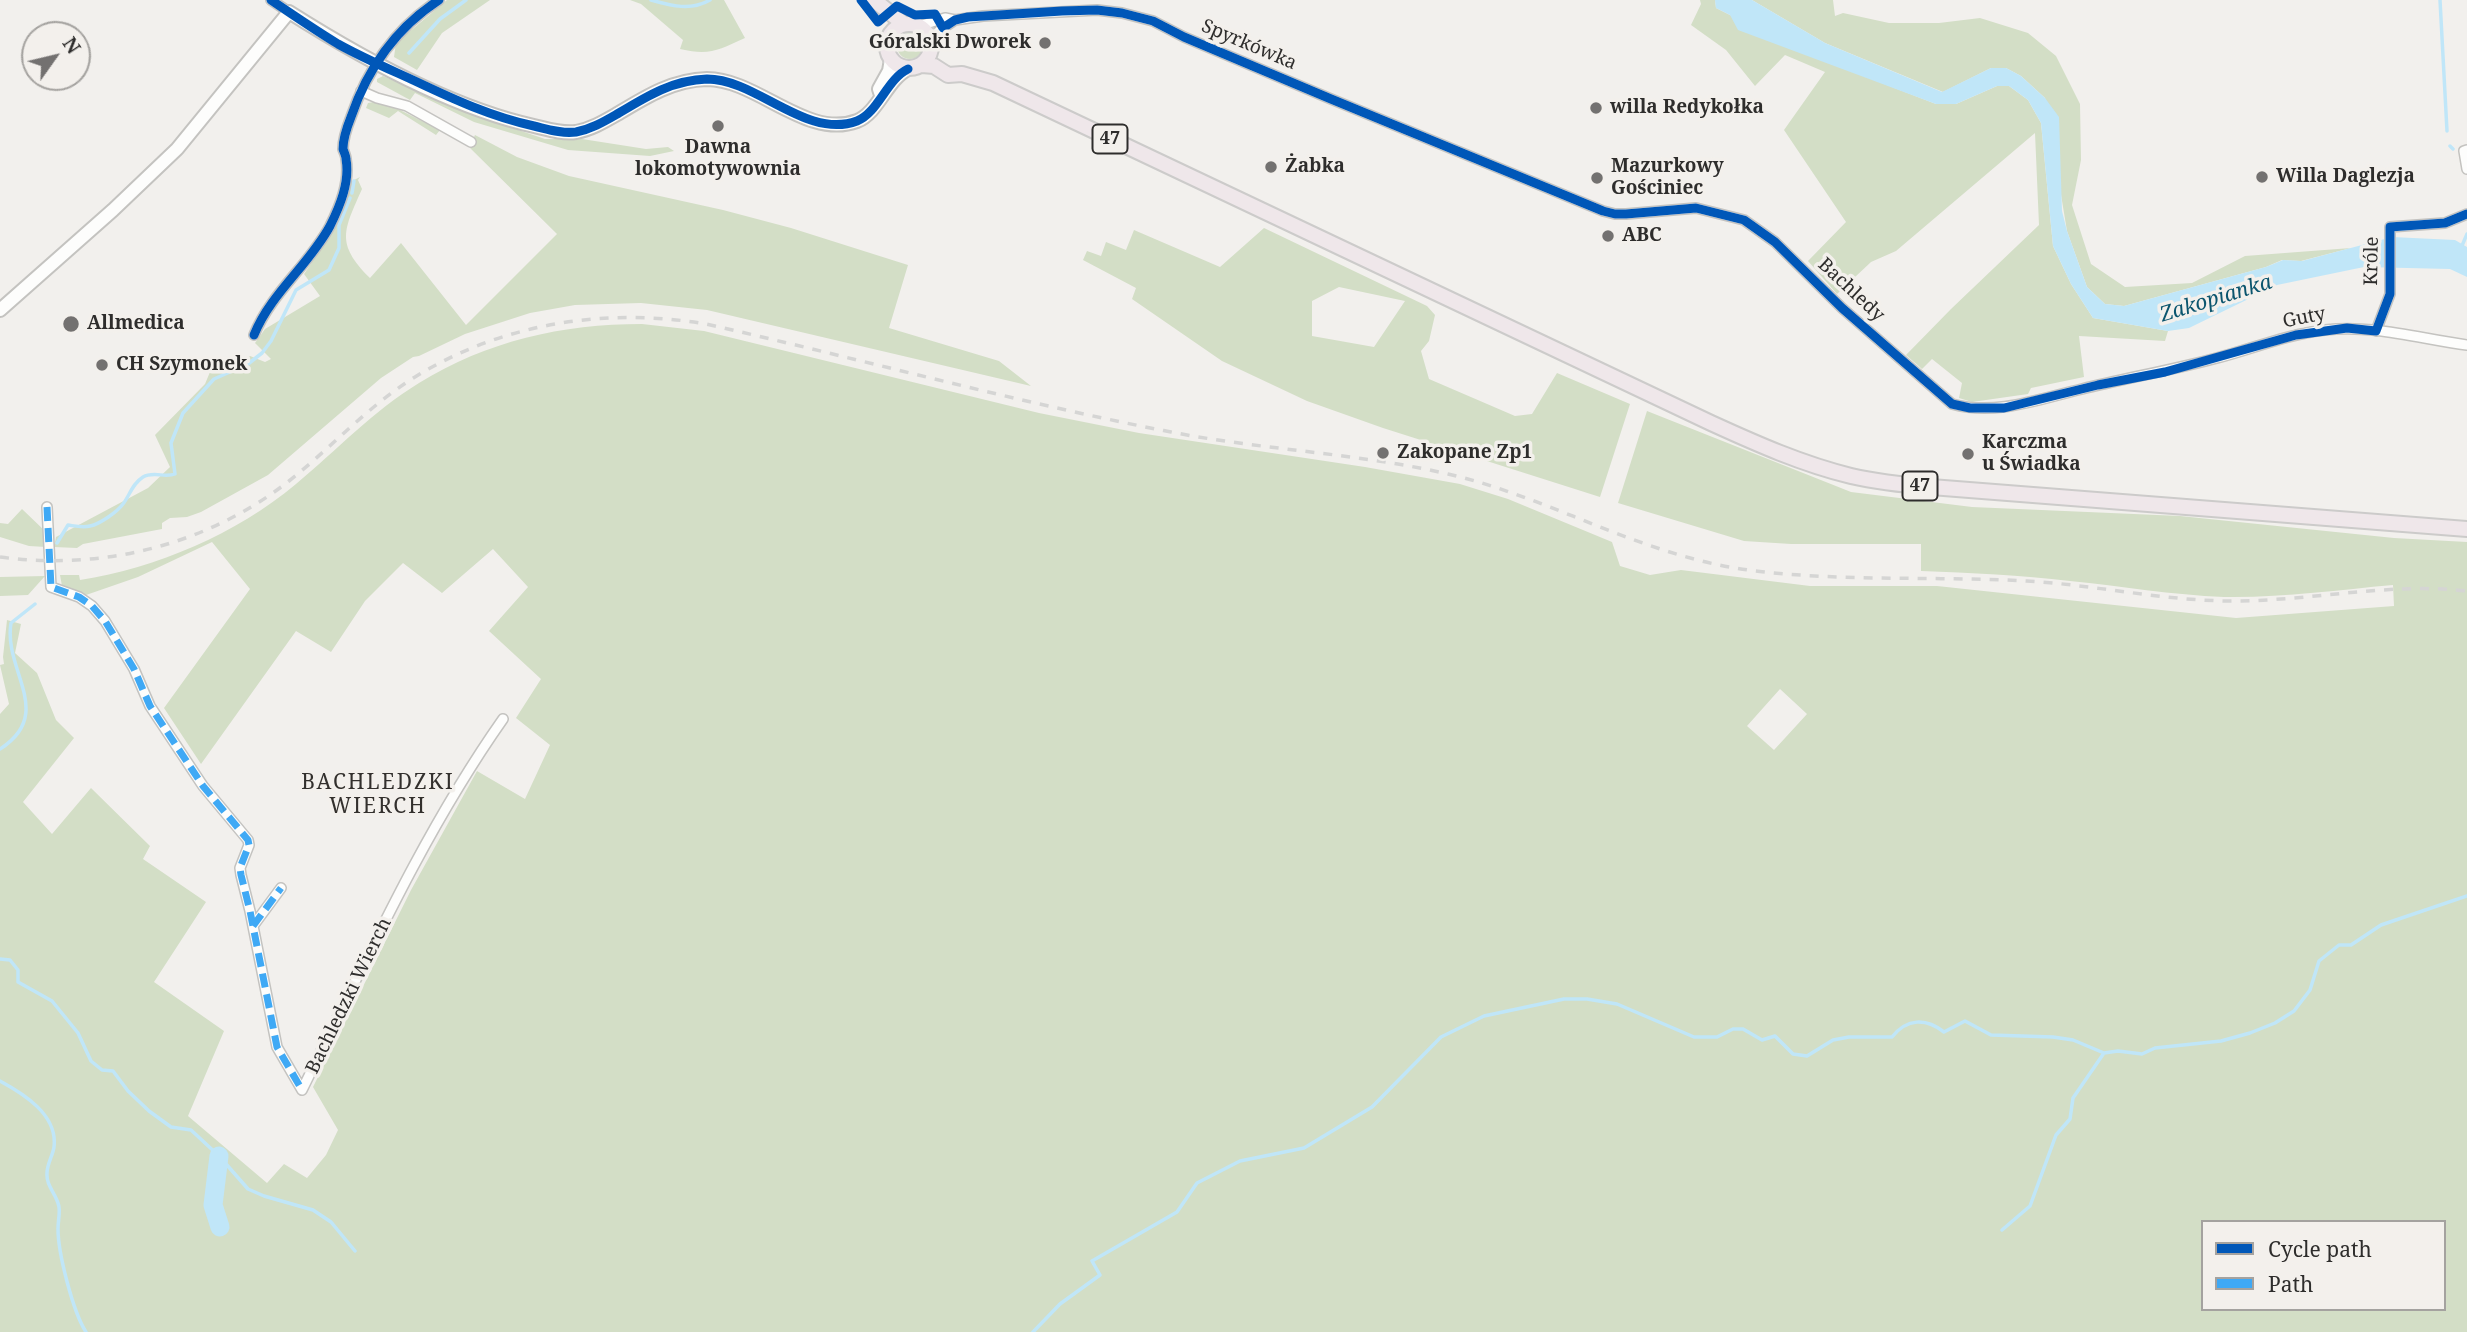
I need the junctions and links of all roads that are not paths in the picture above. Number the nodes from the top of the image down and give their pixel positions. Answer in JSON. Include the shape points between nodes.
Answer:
{"nodes":[{"id":1,"x":271,"y":0,"type":"edge"},
{"id":2,"x":439,"y":0,"type":"edge"},
{"id":3,"x":873,"y":0,"type":"edge"},
{"id":4,"x":289,"y":12,"type":"junction"},
{"id":5,"x":955,"y":20,"type":"junction"},
{"id":6,"x":904,"y":24,"type":"junction"},
{"id":7,"x":919,"y":26,"type":"junction"},
{"id":8,"x":891,"y":33,"type":"junction"},
{"id":9,"x":931,"y":45,"type":"junction"},
{"id":10,"x":891,"y":59,"type":"junction"},
{"id":11,"x":377,"y":63,"type":"junction"},
{"id":12,"x":915,"y":67,"type":"junction"},
{"id":13,"x":962,"y":74,"type":"junction"},
{"id":14,"x":361,"y":91,"type":"junction"},
{"id":15,"x":881,"y":95,"type":"junction"},
{"id":16,"x":471,"y":142,"type":"dead end"},
{"id":17,"x":1439,"y":142,"type":"joint"},
{"id":18,"x":2465,"y":150,"type":"edge"},
{"id":19,"x":2467,"y":169,"type":"edge"},
{"id":20,"x":2467,"y":214,"type":"edge"},
{"id":21,"x":0,"y":310,"type":"edge"},
{"id":22,"x":2376,"y":331,"type":"junction"},
{"id":23,"x":254,"y":335,"type":"dead end"},
{"id":24,"x":2467,"y":345,"type":"edge"},
{"id":25,"x":2241,"y":352,"type":"joint"},
{"id":26,"x":47,"y":507,"type":"dead end"},
{"id":27,"x":2467,"y":529,"type":"edge"},
{"id":28,"x":503,"y":719,"type":"dead end"},
{"id":29,"x":281,"y":888,"type":"dead end"},
{"id":30,"x":253,"y":926,"type":"junction"}],
"edges":[{"from":1,"to":4,"type":"street"},
{"from":2,"to":11,"type":"street","via":[[407,25]]},
{"from":3,"to":6,"type":"main road"},
{"from":3,"to":8,"type":"main road"},
{"from":4,"to":11,"type":"street"},
{"from":4,"to":21,"type":"street","via":[[177,149]]},
{"from":5,"to":7,"type":"street","name":"Spyrkówka","via":[[945,18]]},
{"from":5,"to":9,"type":"street","via":[[940,30]]},
{"from":5,"to":17,"type":"street","name":"Spyrkówka","via":[[1062,11],[1122,13],[1153,21]]},
{"from":6,"to":7,"type":"main road"},
{"from":6,"to":8,"type":"main road"},
{"from":7,"to":9,"type":"main road","number":"47"},
{"from":8,"to":10,"type":"main road","via":[[887,43]]},
{"from":9,"to":12,"type":"main road","via":[[928,58]]},
{"from":9,"to":13,"type":"main road","number":"47","via":[[938,57]]},
{"from":10,"to":12,"type":"main road","number":"47"},
{"from":10,"to":15,"type":"street","via":[[879,89]]},
{"from":11,"to":14,"type":"street"},
{"from":11,"to":15,"type":"street","via":[[466,105],[519,122],[574,132],[594,127],[660,89],[689,81],[730,83],[824,124],[864,118]]},
{"from":12,"to":13,"type":"main road","number":"47","via":[[933,66],[948,75]]},
{"from":12,"to":15,"type":"street","via":[[901,72]]},
{"from":13,"to":27,"type":"main road","number":"47","via":[[1003,87],[1711,423],[1823,468],[1931,487]]},
{"from":14,"to":16,"type":"street","via":[[407,106]]},
{"from":14,"to":23,"type":"street","via":[[348,126],[345,190],[335,214]]},
{"from":17,"to":25,"type":"street","name":"Bachledy","via":[[1615,214],[1696,208],[1744,220],[1775,242],[1952,404],[2004,408]]},
{"from":18,"to":19,"type":"street"},
{"from":20,"to":22,"type":"street","name":"Króle","via":[[2445,223],[2390,227],[2390,294]]},
{"from":22,"to":24,"type":"street","name":"Guty"},
{"from":22,"to":25,"type":"street","name":"Guty","via":[[2323,330]]},
{"from":26,"to":30,"type":"street","name":"Bachledzki Wierch","via":[[51,587],[79,597],[105,621],[134,668],[150,706],[203,786],[248,840],[240,868]]},
{"from":28,"to":30,"type":"street","name":"Bachledzki Wierch","via":[[472,763],[401,891],[302,1090],[277,1047]]},
{"from":29,"to":30,"type":"street"}]}
